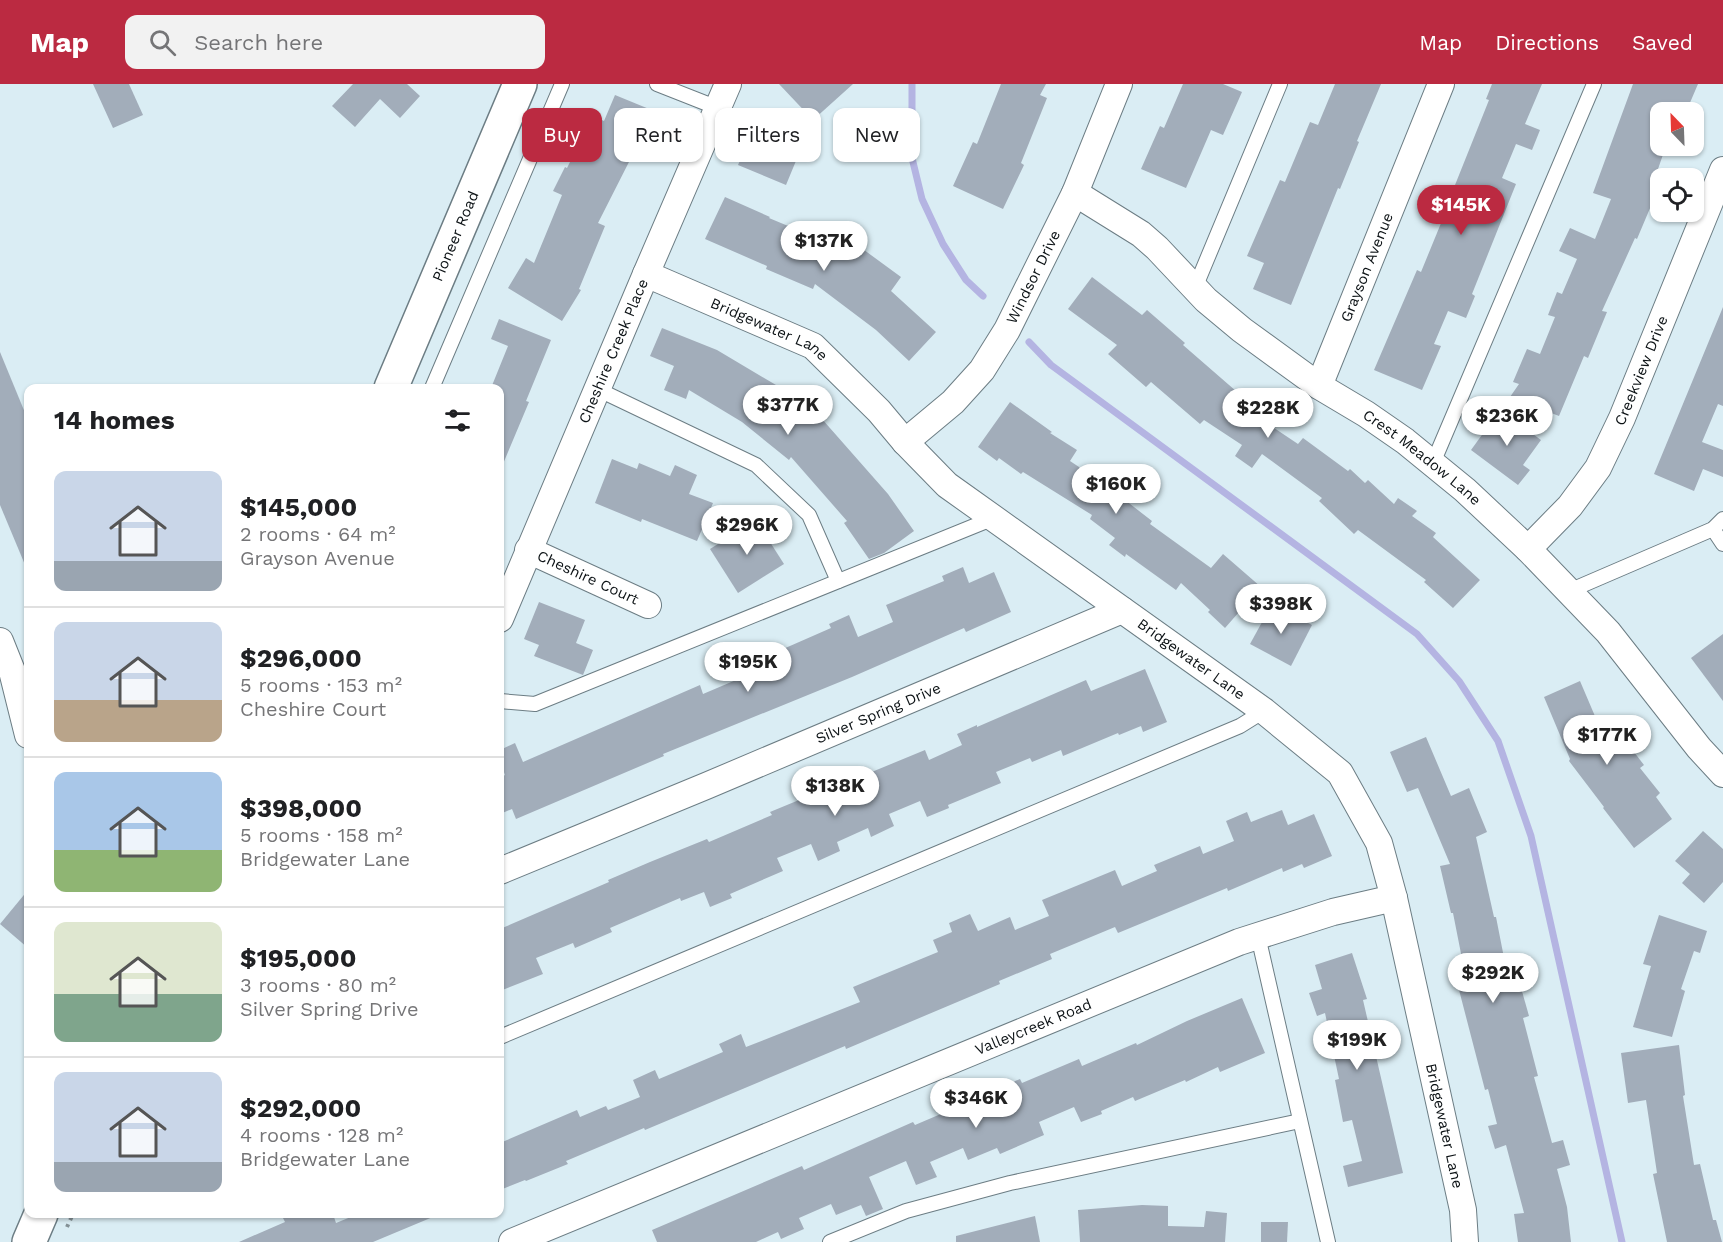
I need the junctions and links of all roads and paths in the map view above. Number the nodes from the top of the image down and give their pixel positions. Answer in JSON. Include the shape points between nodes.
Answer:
{"nodes":[{"id":1,"x":520,"y":84,"type":"edge"},
{"id":2,"x":562,"y":84,"type":"edge"},
{"id":3,"x":657,"y":84,"type":"edge"},
{"id":4,"x":728,"y":84,"type":"edge"},
{"id":5,"x":1119,"y":84,"type":"edge"},
{"id":6,"x":1280,"y":84,"type":"edge"},
{"id":7,"x":1441,"y":84,"type":"edge"},
{"id":8,"x":1594,"y":84,"type":"edge"},
{"id":9,"x":718,"y":108,"type":"joint"},
{"id":10,"x":715,"y":115,"type":"edge"},
{"id":11,"x":1723,"y":170,"type":"edge"},
{"id":12,"x":1075,"y":193,"type":"junction"},
{"id":13,"x":646,"y":274,"type":"junction"},
{"id":14,"x":1195,"y":288,"type":"junction"},
{"id":15,"x":393,"y":384,"type":"edge"},
{"id":16,"x":434,"y":384,"type":"edge"},
{"id":17,"x":1319,"y":386,"type":"junction"},
{"id":18,"x":597,"y":389,"type":"junction"},
{"id":19,"x":905,"y":442,"type":"junction"},
{"id":20,"x":1433,"y":463,"type":"junction"},
{"id":21,"x":993,"y":518,"type":"junction"},
{"id":22,"x":1723,"y":519,"type":"edge"},
{"id":23,"x":1713,"y":529,"type":"junction"},
{"id":24,"x":1723,"y":544,"type":"edge"},
{"id":25,"x":1528,"y":549,"type":"junction"},
{"id":26,"x":528,"y":550,"type":"junction"},
{"id":27,"x":838,"y":581,"type":"junction"},
{"id":28,"x":1569,"y":591,"type":"junction"},
{"id":29,"x":648,"y":605,"type":"dead end"},
{"id":30,"x":504,"y":609,"type":"edge"},
{"id":31,"x":1122,"y":610,"type":"junction"},
{"id":32,"x":0,"y":641,"type":"edge"},
{"id":33,"x":504,"y":701,"type":"edge"},
{"id":34,"x":1264,"y":711,"type":"junction"},
{"id":35,"x":24,"y":719,"type":"edge"},
{"id":36,"x":1723,"y":774,"type":"edge"},
{"id":37,"x":504,"y":869,"type":"edge"},
{"id":38,"x":1394,"y":898,"type":"junction"},
{"id":39,"x":1258,"y":936,"type":"junction"},
{"id":40,"x":504,"y":1035,"type":"edge"},
{"id":41,"x":1300,"y":1121,"type":"junction"},
{"id":42,"x":39,"y":1218,"type":"edge"},
{"id":43,"x":528,"y":1239,"type":"edge"},
{"id":44,"x":29,"y":1242,"type":"edge"},
{"id":45,"x":830,"y":1242,"type":"edge"},
{"id":46,"x":1328,"y":1242,"type":"edge"},
{"id":47,"x":1465,"y":1242,"type":"edge"}],
"edges":[{"from":1,"to":15,"type":"main road","name":"Pioneer Road"},
{"from":2,"to":16,"type":"lane"},
{"from":3,"to":9,"type":"lane"},
{"from":4,"to":9,"type":"street","name":"Cheshire Creek Place"},
{"from":5,"to":12,"type":"street","name":"Windsor Drive"},
{"from":6,"to":14,"type":"lane"},
{"from":7,"to":17,"type":"street","name":"Grayson Avenue"},
{"from":8,"to":20,"type":"lane"},
{"from":10,"to":13,"type":"street","name":"Cheshire Creek Place"},
{"from":11,"to":25,"type":"street","name":"Creekview Drive","via":[[1598,468],[1570,506]]},
{"from":12,"to":14,"type":"street","name":"Crest Meadow Lane","via":[[1141,234]]},
{"from":12,"to":19,"type":"street","name":"Windsor Drive","via":[[1007,330],[982,370]]},
{"from":13,"to":18,"type":"street","name":"Cheshire Creek Place"},
{"from":13,"to":19,"type":"street","name":"Bridgewater Lane","via":[[813,346]]},
{"from":14,"to":17,"type":"street","name":"Crest Meadow Lane","via":[[1242,330]]},
{"from":17,"to":20,"type":"street","name":"Crest Meadow Lane","via":[[1366,414]]},
{"from":18,"to":26,"type":"street","name":"Cheshire Creek Place"},
{"from":18,"to":27,"type":"lane","via":[[756,465],[809,515]]},
{"from":19,"to":21,"type":"street","name":"Bridgewater Lane","via":[[947,485]]},
{"from":20,"to":25,"type":"street","name":"Crest Meadow Lane"},
{"from":21,"to":27,"type":"lane"},
{"from":21,"to":31,"type":"street","name":"Bridgewater Lane"},
{"from":22,"to":23,"type":"lane"},
{"from":23,"to":24,"type":"lane"},
{"from":23,"to":28,"type":"lane"},
{"from":25,"to":28,"type":"street","name":"Crest Meadow Lane"},
{"from":26,"to":29,"type":"street","name":"Cheshire Court"},
{"from":26,"to":30,"type":"street","name":"Cheshire Creek Place"},
{"from":27,"to":33,"type":"lane","via":[[535,704]]},
{"from":28,"to":36,"type":"street","name":"Crest Meadow Lane","via":[[1608,632]]},
{"from":31,"to":34,"type":"street","name":"Bridgewater Lane"},
{"from":31,"to":37,"type":"street","name":"Silver Spring Drive"},
{"from":32,"to":35,"type":"street"},
{"from":34,"to":38,"type":"street","name":"Bridgewater Lane","via":[[1340,773],[1378,843]]},
{"from":34,"to":40,"type":"lane","via":[[1240,726]]},
{"from":38,"to":39,"type":"street","name":"Valleycreek Road"},
{"from":38,"to":47,"type":"street","name":"Bridgewater Lane","via":[[1463,1210]]},
{"from":39,"to":41,"type":"lane"},
{"from":39,"to":43,"type":"street","name":"Valleycreek Road"},
{"from":41,"to":45,"type":"lane","via":[[1010,1182],[906,1211]]},
{"from":41,"to":46,"type":"lane"},
{"from":42,"to":44,"type":"main road"}]}
